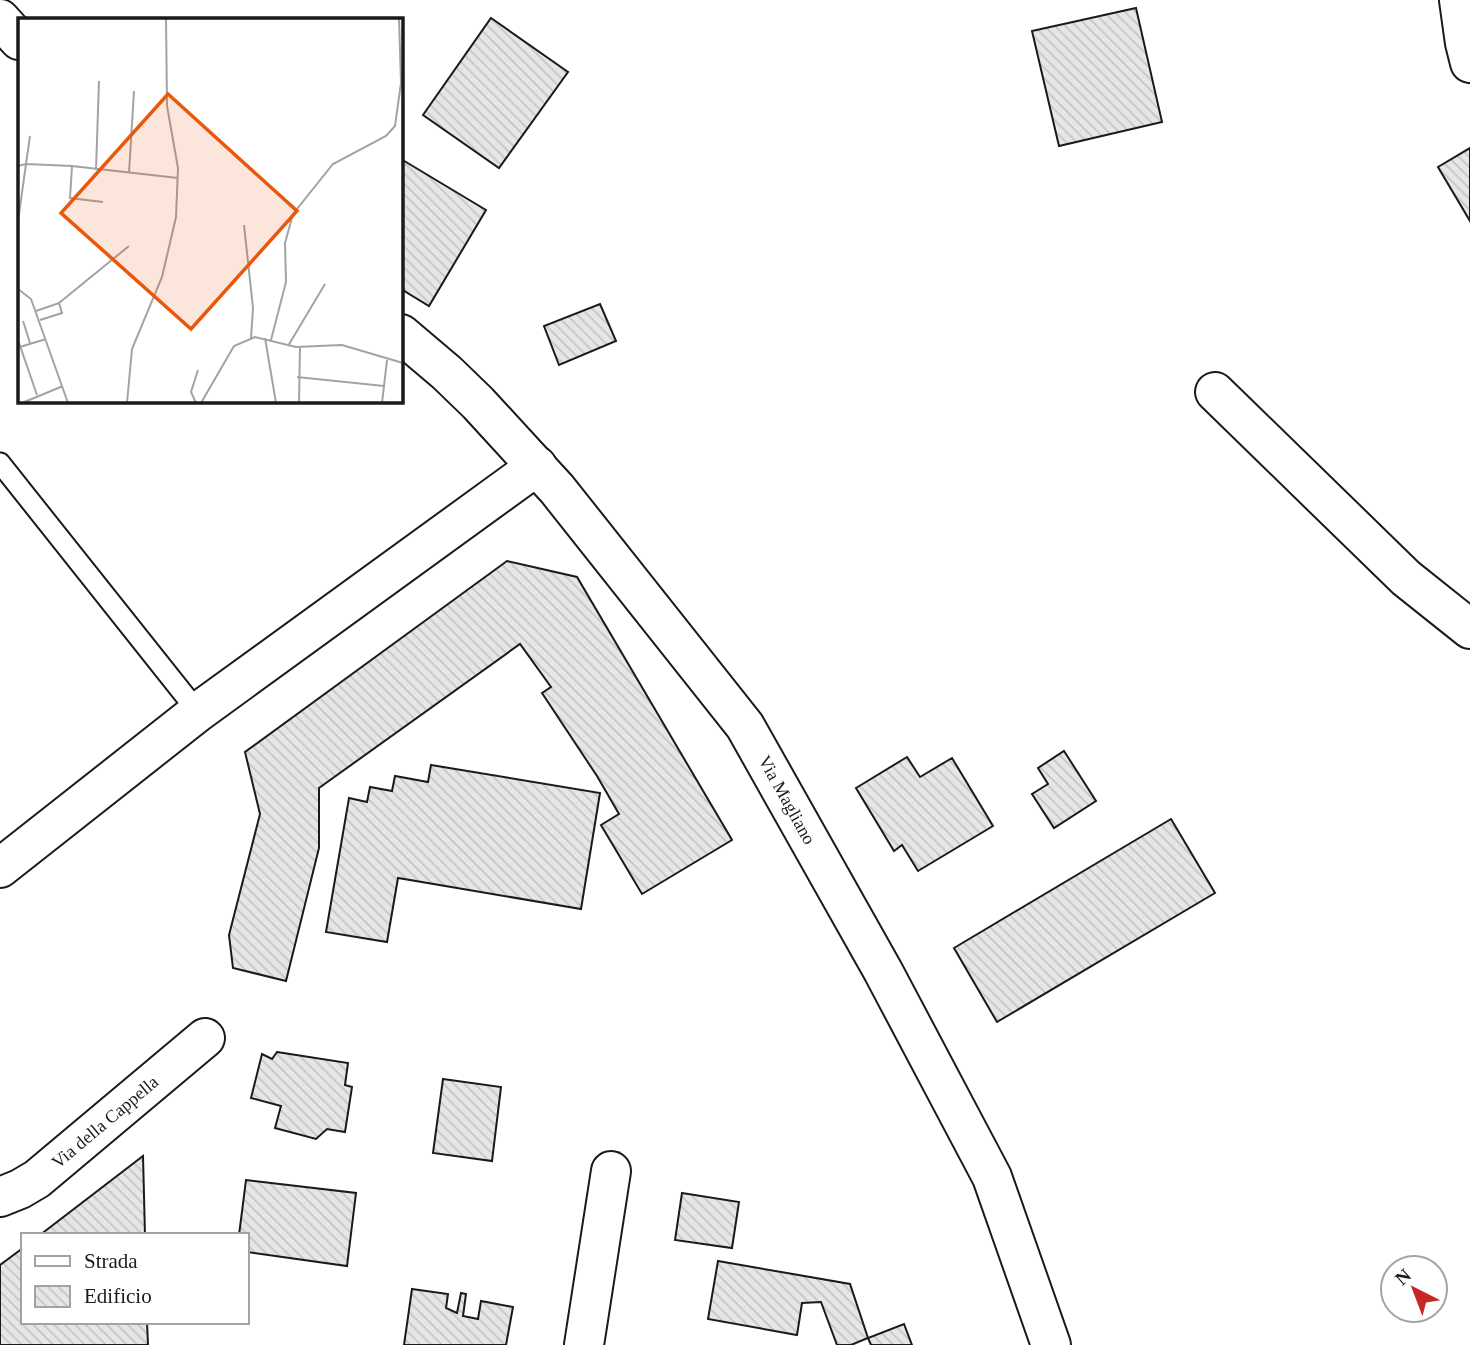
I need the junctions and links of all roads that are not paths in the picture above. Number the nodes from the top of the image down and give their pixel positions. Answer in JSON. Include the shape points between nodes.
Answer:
{"nodes":[{"id":1,"x":1459,"y":0,"type":"edge"},
{"id":2,"x":0,"y":19,"type":"edge"},
{"id":3,"x":18,"y":39,"type":"edge"},
{"id":4,"x":1470,"y":63,"type":"edge"},
{"id":5,"x":402,"y":335,"type":"edge"},
{"id":6,"x":1215,"y":392,"type":"dead end"},
{"id":7,"x":0,"y":463,"type":"edge"},
{"id":8,"x":537,"y":466,"type":"junction"},
{"id":9,"x":1470,"y":628,"type":"edge"},
{"id":10,"x":198,"y":712,"type":"junction"},
{"id":11,"x":0,"y":868,"type":"edge"},
{"id":12,"x":205,"y":1038,"type":"dead end"},
{"id":13,"x":611,"y":1171,"type":"dead end"},
{"id":14,"x":0,"y":1197,"type":"edge"},
{"id":15,"x":584,"y":1345,"type":"edge"},
{"id":16,"x":1051,"y":1345,"type":"edge"}],
"edges":[{"from":1,"to":4,"type":"street"},
{"from":2,"to":3,"type":"street"},
{"from":5,"to":8,"type":"street","name":"Via Magliano","via":[[478,403]]},
{"from":6,"to":9,"type":"street","via":[[1406,578]]},
{"from":7,"to":10,"type":"lane"},
{"from":8,"to":10,"type":"street"},
{"from":8,"to":16,"type":"street","name":"Via Magliano","via":[[745,726],[992,1177]]},
{"from":10,"to":11,"type":"street"},
{"from":12,"to":14,"type":"street","name":"Via della Cappella","via":[[37,1179]]},
{"from":13,"to":15,"type":"street"}]}
